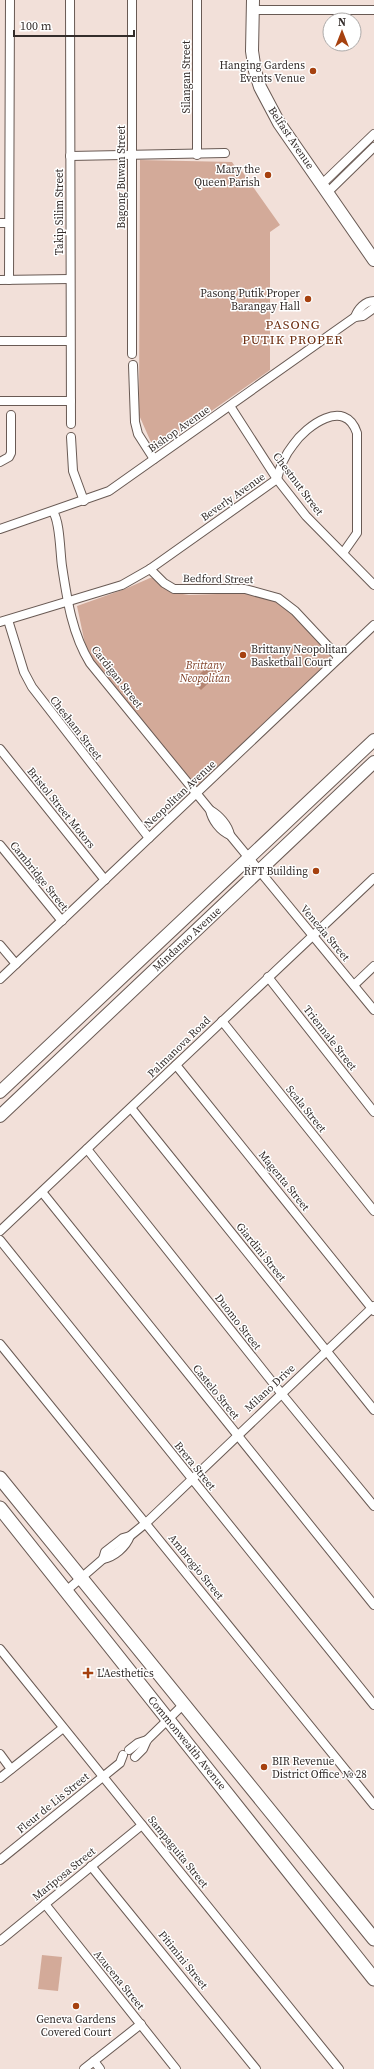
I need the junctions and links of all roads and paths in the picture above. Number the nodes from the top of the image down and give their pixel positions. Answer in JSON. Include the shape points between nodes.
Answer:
{"nodes":[{"id":1,"x":10,"y":0,"type":"edge"},
{"id":2,"x":70,"y":0,"type":"edge"},
{"id":3,"x":132,"y":0,"type":"edge"},
{"id":4,"x":197,"y":0,"type":"edge"},
{"id":5,"x":253,"y":5,"type":"edge"},
{"id":6,"x":374,"y":10,"type":"edge"},
{"id":7,"x":374,"y":134,"type":"edge"},
{"id":8,"x":374,"y":148,"type":"edge"},
{"id":9,"x":225,"y":153,"type":"dead end"},
{"id":10,"x":197,"y":154,"type":"junction"},
{"id":11,"x":133,"y":155,"type":"junction"},
{"id":12,"x":70,"y":156,"type":"junction"},
{"id":13,"x":325,"y":188,"type":"junction"},
{"id":14,"x":9,"y":222,"type":"junction"},
{"id":15,"x":0,"y":223,"type":"edge"},
{"id":16,"x":374,"y":260,"type":"edge"},
{"id":17,"x":70,"y":279,"type":"junction"},
{"id":18,"x":0,"y":280,"type":"edge"},
{"id":19,"x":9,"y":280,"type":"junction"},
{"id":20,"x":374,"y":301,"type":"edge"},
{"id":21,"x":374,"y":308,"type":"edge"},
{"id":22,"x":355,"y":317,"type":"junction"},
{"id":23,"x":0,"y":341,"type":"edge"},
{"id":24,"x":70,"y":341,"type":"junction"},
{"id":25,"x":132,"y":354,"type":"dead end"},
{"id":26,"x":133,"y":365,"type":"dead end"},
{"id":27,"x":71,"y":400,"type":"junction"},
{"id":28,"x":0,"y":401,"type":"edge"},
{"id":29,"x":230,"y":406,"type":"junction"},
{"id":30,"x":11,"y":414,"type":"dead end"},
{"id":31,"x":71,"y":424,"type":"dead end"},
{"id":32,"x":71,"y":437,"type":"dead end"},
{"id":33,"x":154,"y":459,"type":"junction"},
{"id":34,"x":0,"y":462,"type":"edge"},
{"id":35,"x":277,"y":479,"type":"junction"},
{"id":36,"x":84,"y":501,"type":"junction"},
{"id":37,"x":53,"y":512,"type":"junction"},
{"id":38,"x":0,"y":529,"type":"edge"},
{"id":39,"x":343,"y":553,"type":"junction"},
{"id":40,"x":150,"y":569,"type":"junction"},
{"id":41,"x":374,"y":585,"type":"edge"},
{"id":42,"x":69,"y":602,"type":"junction"},
{"id":43,"x":4,"y":621,"type":"edge"},
{"id":44,"x":374,"y":624,"type":"edge"},
{"id":45,"x":339,"y":658,"type":"junction"},
{"id":46,"x":374,"y":740,"type":"edge"},
{"id":47,"x":0,"y":749,"type":"edge"},
{"id":48,"x":374,"y":762,"type":"edge"},
{"id":49,"x":196,"y":794,"type":"junction"},
{"id":50,"x":149,"y":838,"type":"junction"},
{"id":51,"x":0,"y":845,"type":"edge"},
{"id":52,"x":249,"y":857,"type":"junction"},
{"id":53,"x":260,"y":870,"type":"junction"},
{"id":54,"x":374,"y":878,"type":"edge"},
{"id":55,"x":105,"y":880,"type":"junction"},
{"id":56,"x":62,"y":921,"type":"junction"},
{"id":57,"x":314,"y":936,"type":"junction"},
{"id":58,"x":0,"y":945,"type":"edge"},
{"id":59,"x":16,"y":964,"type":"junction"},
{"id":60,"x":374,"y":966,"type":"edge"},
{"id":61,"x":268,"y":977,"type":"junction"},
{"id":62,"x":0,"y":979,"type":"edge"},
{"id":63,"x":354,"y":985,"type":"junction"},
{"id":64,"x":374,"y":1010,"type":"edge"},
{"id":65,"x":222,"y":1021,"type":"junction"},
{"id":66,"x":176,"y":1065,"type":"junction"},
{"id":67,"x":0,"y":1092,"type":"edge"},
{"id":68,"x":131,"y":1108,"type":"junction"},
{"id":69,"x":374,"y":1112,"type":"edge"},
{"id":70,"x":0,"y":1116,"type":"edge"},
{"id":71,"x":87,"y":1149,"type":"junction"},
{"id":72,"x":42,"y":1192,"type":"junction"},
{"id":73,"x":374,"y":1211,"type":"edge"},
{"id":74,"x":0,"y":1231,"type":"edge"},
{"id":75,"x":0,"y":1240,"type":"edge"},
{"id":76,"x":373,"y":1308,"type":"edge"},
{"id":77,"x":0,"y":1344,"type":"edge"},
{"id":78,"x":326,"y":1351,"type":"junction"},
{"id":79,"x":281,"y":1393,"type":"junction"},
{"id":80,"x":374,"y":1410,"type":"edge"},
{"id":81,"x":236,"y":1436,"type":"junction"},
{"id":82,"x":0,"y":1478,"type":"edge"},
{"id":83,"x":191,"y":1478,"type":"junction"},
{"id":84,"x":374,"y":1506,"type":"edge"},
{"id":85,"x":0,"y":1508,"type":"edge"},
{"id":86,"x":146,"y":1523,"type":"junction"},
{"id":87,"x":81,"y":1578,"type":"junction"},
{"id":88,"x":66,"y":1591,"type":"junction"},
{"id":89,"x":374,"y":1605,"type":"edge"},
{"id":90,"x":0,"y":1648,"type":"edge"},
{"id":91,"x":184,"y":1704,"type":"junction"},
{"id":92,"x":374,"y":1705,"type":"edge"},
{"id":93,"x":168,"y":1720,"type":"junction"},
{"id":94,"x":63,"y":1728,"type":"junction"},
{"id":95,"x":147,"y":1740,"type":"junction"},
{"id":96,"x":0,"y":1754,"type":"edge"},
{"id":97,"x":120,"y":1763,"type":"junction"},
{"id":98,"x":11,"y":1768,"type":"junction"},
{"id":99,"x":103,"y":1777,"type":"junction"},
{"id":100,"x":0,"y":1778,"type":"edge"},
{"id":101,"x":374,"y":1805,"type":"edge"},
{"id":102,"x":142,"y":1825,"type":"junction"},
{"id":103,"x":0,"y":1860,"type":"edge"},
{"id":104,"x":92,"y":1866,"type":"junction"},
{"id":105,"x":45,"y":1904,"type":"junction"},
{"id":106,"x":374,"y":1939,"type":"edge"},
{"id":107,"x":0,"y":1941,"type":"edge"},
{"id":108,"x":374,"y":1979,"type":"edge"},
{"id":109,"x":141,"y":2024,"type":"junction"},
{"id":110,"x":94,"y":2061,"type":"junction"},
{"id":111,"x":84,"y":2069,"type":"edge"},
{"id":112,"x":100,"y":2069,"type":"edge"},
{"id":113,"x":176,"y":2069,"type":"edge"},
{"id":114,"x":256,"y":2069,"type":"edge"},
{"id":115,"x":339,"y":2069,"type":"edge"}],
"edges":[{"from":1,"to":14,"type":"street"},
{"from":2,"to":12,"type":"street","name":"Takip Silim Street"},
{"from":3,"to":11,"type":"street","name":"Bagong Buwan Street"},
{"from":4,"to":10,"type":"street","name":"Silangan Street"},
{"from":5,"to":6,"type":"street"},
{"from":5,"to":13,"type":"main road","name":"Belfast Avenue","via":[[252,51],[254,71],[260,87],[279,124]]},
{"from":7,"to":13,"type":"street"},
{"from":8,"to":13,"type":"street"},
{"from":9,"to":10,"type":"street"},
{"from":10,"to":11,"type":"street"},
{"from":11,"to":12,"type":"street"},
{"from":11,"to":25,"type":"street","name":"Bagong Buwan Street"},
{"from":12,"to":17,"type":"street","name":"Takip Silim Street"},
{"from":13,"to":16,"type":"main road","name":"Belfast Avenue"},
{"from":14,"to":15,"type":"street"},
{"from":14,"to":19,"type":"street"},
{"from":17,"to":19,"type":"street"},
{"from":17,"to":24,"type":"street","name":"Takip Silim Street"},
{"from":18,"to":19,"type":"street"},
{"from":20,"to":22,"type":"street","name":"Bishop Avenue","via":[[358,310]]},
{"from":21,"to":22,"type":"street","name":"Bishop Avenue","via":[[362,316]]},
{"from":22,"to":29,"type":"street","name":"Bishop Avenue"},
{"from":23,"to":24,"type":"street"},
{"from":24,"to":27,"type":"street","name":"Takip Silim Street"},
{"from":26,"to":33,"type":"street","via":[[135,422],[138,434]]},
{"from":27,"to":28,"type":"street"},
{"from":27,"to":31,"type":"street","name":"Takip Silim Street"},
{"from":29,"to":33,"type":"street","name":"Bishop Avenue"},
{"from":29,"to":35,"type":"street","name":"Chestnut Street"},
{"from":30,"to":34,"type":"street","via":[[11,453]]},
{"from":32,"to":36,"type":"street","via":[[73,471]]},
{"from":33,"to":36,"type":"street","name":"Bishop Avenue","via":[[109,491]]},
{"from":35,"to":39,"type":"street","name":"Chestnut Street","via":[[306,516]]},
{"from":35,"to":39,"type":"street","name":"Beverly Avenue","via":[[279,469],[293,444],[314,424],[335,415],[344,417],[354,424],[357,433],[357,533]]},
{"from":35,"to":40,"type":"street","name":"Beverly Avenue"},
{"from":36,"to":37,"type":"street","name":"Bishop Avenue"},
{"from":37,"to":38,"type":"street","name":"Bishop Avenue"},
{"from":37,"to":42,"type":"street","name":"Cardigan Street","via":[[58,521],[58,542]]},
{"from":39,"to":41,"type":"street","name":"Chestnut Street"},
{"from":40,"to":42,"type":"street","name":"Beverly Avenue","via":[[122,585]]},
{"from":40,"to":45,"type":"street","name":"Bedford Street","via":[[174,589],[245,589],[278,598],[295,611]]},
{"from":42,"to":43,"type":"street","name":"Beverly Avenue"},
{"from":42,"to":49,"type":"street","name":"Cardigan Street","via":[[77,638],[90,663]]},
{"from":43,"to":50,"type":"street","name":"Chesham Street","via":[[32,687]]},
{"from":44,"to":45,"type":"street","name":"Neopolitan Avenue"},
{"from":45,"to":49,"type":"street","name":"Neopolitan Avenue"},
{"from":46,"to":52,"type":"main road","name":"Mindanao Avenue"},
{"from":47,"to":55,"type":"street","name":"Bristol Street Motors"},
{"from":48,"to":53,"type":"main road","name":"Mindanao Avenue"},
{"from":49,"to":50,"type":"street","name":"Neopolitan Avenue"},
{"from":49,"to":52,"type":"street","name":"Cardigan Street","via":[[224,832],[230,835]]},
{"from":50,"to":55,"type":"street","name":"Neopolitan Avenue"},
{"from":51,"to":56,"type":"street","name":"Cambridge Street"},
{"from":52,"to":53,"type":"street","name":"Cardigan Street"},
{"from":52,"to":67,"type":"main road","name":"Mindanao Avenue"},
{"from":53,"to":57,"type":"street","name":"Venezia Street"},
{"from":53,"to":70,"type":"main road","name":"Mindanao Avenue"},
{"from":54,"to":57,"type":"street","name":"Palmanova Road"},
{"from":55,"to":56,"type":"street","name":"Neopolitan Avenue"},
{"from":56,"to":59,"type":"street","name":"Neopolitan Avenue"},
{"from":57,"to":61,"type":"street","name":"Palmanova Road"},
{"from":57,"to":63,"type":"street","name":"Venezia Street"},
{"from":58,"to":59,"type":"street"},
{"from":59,"to":62,"type":"street","name":"Neopolitan Avenue"},
{"from":60,"to":63,"type":"street"},
{"from":61,"to":65,"type":"street","name":"Palmanova Road"},
{"from":61,"to":69,"type":"street","name":"Triennale Street"},
{"from":63,"to":64,"type":"street","name":"Venezia Street"},
{"from":65,"to":66,"type":"street","name":"Palmanova Road"},
{"from":65,"to":73,"type":"street","name":"Scala Street"},
{"from":66,"to":68,"type":"street","name":"Palmanova Road"},
{"from":66,"to":76,"type":"street","name":"Magenta Street"},
{"from":68,"to":71,"type":"street","name":"Palmanova Road"},
{"from":68,"to":78,"type":"street","name":"Giardini Street"},
{"from":71,"to":72,"type":"street","name":"Palmanova Road"},
{"from":71,"to":79,"type":"street","name":"Duomo Street"},
{"from":72,"to":74,"type":"street","name":"Palmanova Road"},
{"from":72,"to":81,"type":"street","name":"Castelo Street"},
{"from":75,"to":83,"type":"street","name":"Brera Street"},
{"from":76,"to":78,"type":"street","name":"Milano Drive"},
{"from":77,"to":86,"type":"street","name":"Ambrogio Street"},
{"from":78,"to":79,"type":"street","name":"Milano Drive"},
{"from":78,"to":80,"type":"street","name":"Giardini Street"},
{"from":79,"to":81,"type":"street","name":"Milano Drive"},
{"from":79,"to":84,"type":"street","name":"Duomo Street"},
{"from":81,"to":83,"type":"street","name":"Milano Drive"},
{"from":81,"to":89,"type":"street","name":"Castelo Street"},
{"from":82,"to":87,"type":"main road","name":"Commonwealth Avenue"},
{"from":83,"to":86,"type":"street","name":"Milano Drive"},
{"from":83,"to":92,"type":"street","name":"Brera Street"},
{"from":85,"to":88,"type":"main road","name":"Commonwealth Avenue"},
{"from":86,"to":87,"type":"street","name":"Milano Drive","via":[[130,1536],[128,1543],[110,1558],[103,1559]]},
{"from":86,"to":101,"type":"street","name":"Ambrogio Street"},
{"from":87,"to":88,"type":"street","name":"Milano Drive"},
{"from":87,"to":91,"type":"main road","name":"Commonwealth Avenue"},
{"from":88,"to":93,"type":"main road","name":"Commonwealth Avenue"},
{"from":90,"to":94,"type":"street","name":"Sampaguita Street"},
{"from":91,"to":93,"type":"street","name":"Fleur de Lis Street"},
{"from":91,"to":106,"type":"main road","name":"Commonwealth Avenue"},
{"from":93,"to":95,"type":"street","name":"Fleur de Lis Street"},
{"from":93,"to":108,"type":"main road","name":"Commonwealth Avenue"},
{"from":94,"to":98,"type":"street"},
{"from":94,"to":99,"type":"street","name":"Sampaguita Street"},
{"from":95,"to":97,"type":"street","name":"Fleur de Lis Street","via":[[126,1752]]},
{"from":95,"to":97,"type":"street","name":"Fleur de Lis Street","via":[[143,1750],[132,1759]]},
{"from":96,"to":98,"type":"street"},
{"from":97,"to":99,"type":"street","name":"Fleur de Lis Street"},
{"from":98,"to":100,"type":"street"},
{"from":99,"to":102,"type":"street","name":"Sampaguita Street"},
{"from":99,"to":103,"type":"street","name":"Fleur de Lis Street"},
{"from":102,"to":104,"type":"street","name":"Mariposa Street"},
{"from":102,"to":115,"type":"street","name":"Sampaguita Street"},
{"from":104,"to":105,"type":"street","name":"Mariposa Street"},
{"from":104,"to":114,"type":"street","name":"Pitimini Street"},
{"from":105,"to":107,"type":"street","name":"Mariposa Street"},
{"from":105,"to":109,"type":"street","name":"Azucena Street"},
{"from":109,"to":110,"type":"street"},
{"from":109,"to":113,"type":"street","name":"Azucena Street"},
{"from":110,"to":111,"type":"street"},
{"from":110,"to":112,"type":"street"}]}
